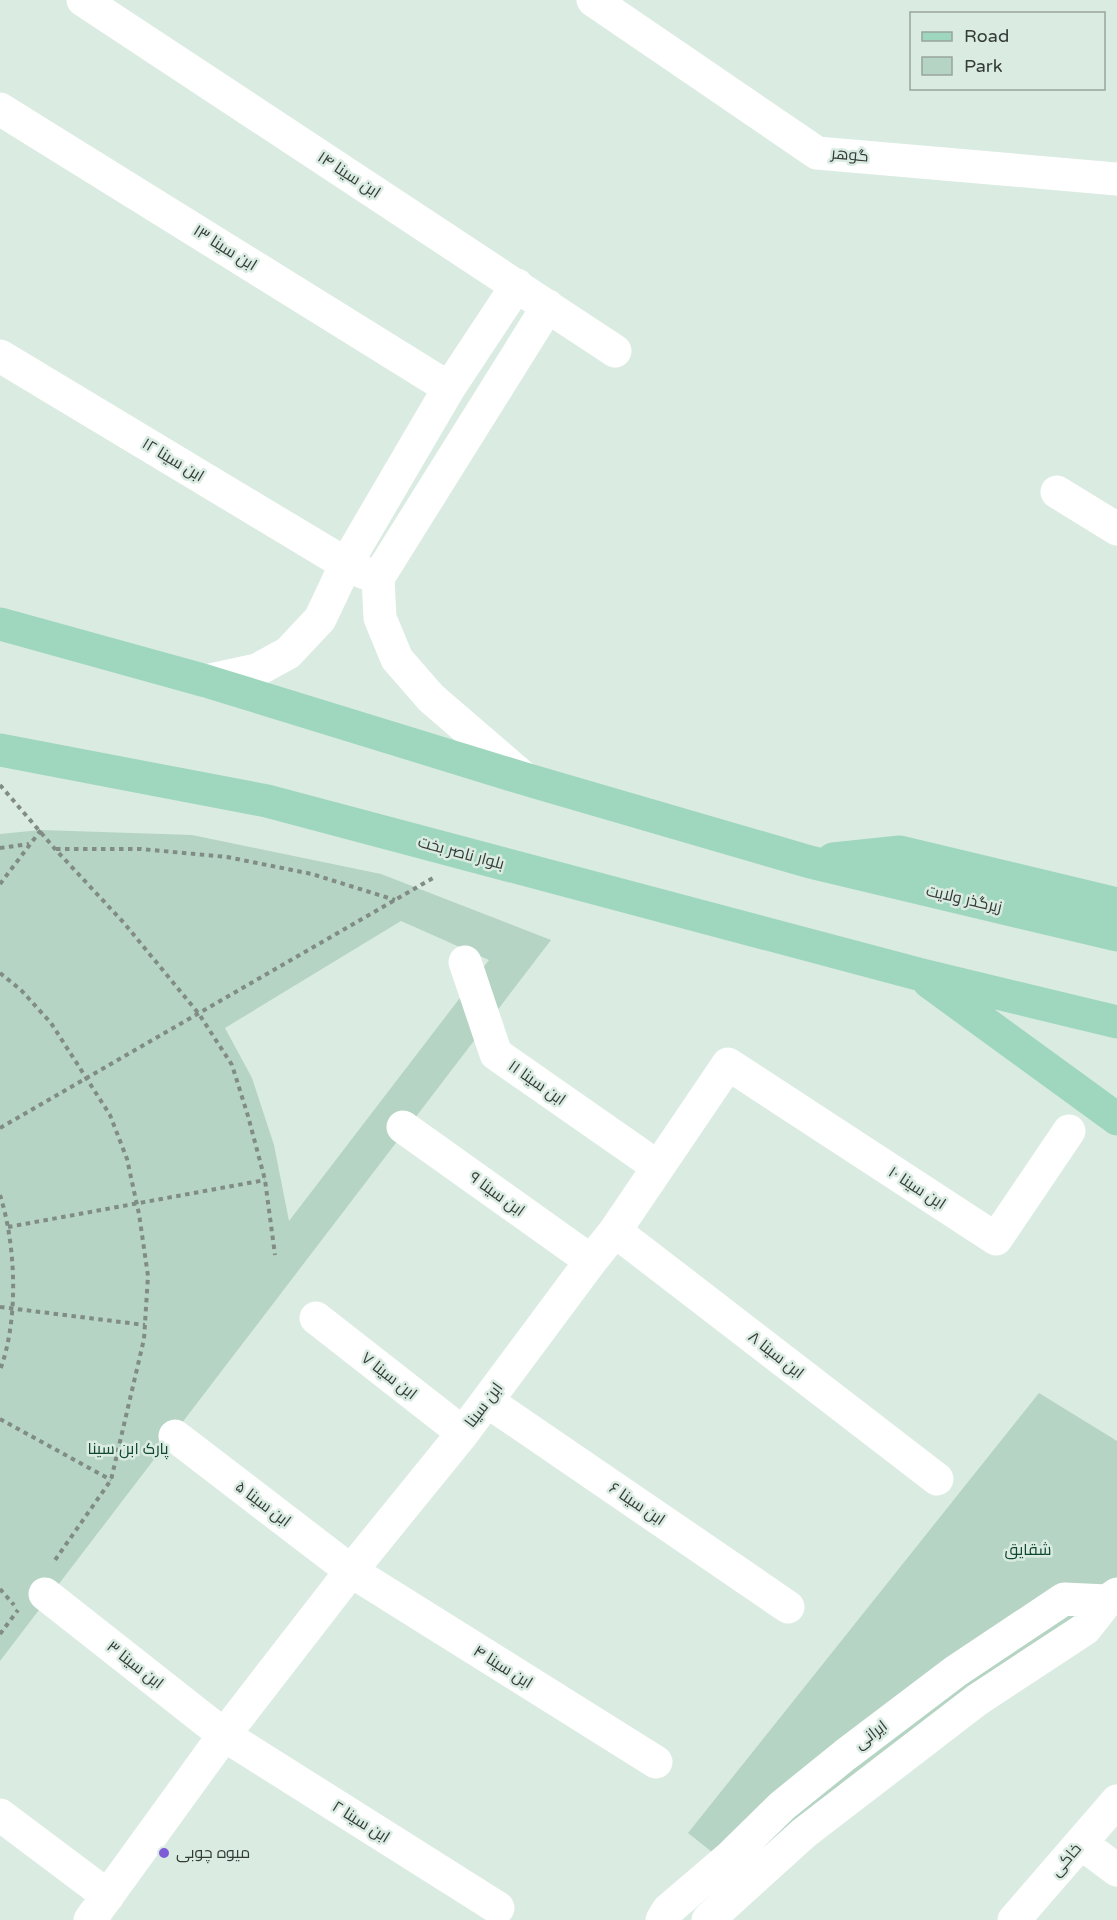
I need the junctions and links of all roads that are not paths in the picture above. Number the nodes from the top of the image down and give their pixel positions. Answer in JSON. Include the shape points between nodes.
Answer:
{"nodes":[{"id":1,"x":82,"y":0,"type":"edge"},
{"id":2,"x":593,"y":0,"type":"edge"},
{"id":3,"x":0,"y":109,"type":"edge"},
{"id":4,"x":1117,"y":179,"type":"edge"},
{"id":5,"x":517,"y":285,"type":"junction"},
{"id":6,"x":548,"y":306,"type":"junction"},
{"id":7,"x":615,"y":351,"type":"dead end"},
{"id":8,"x":0,"y":356,"type":"edge"},
{"id":9,"x":449,"y":388,"type":"junction"},
{"id":10,"x":1057,"y":492,"type":"dead end"},
{"id":11,"x":1117,"y":529,"type":"edge"},
{"id":12,"x":346,"y":564,"type":"junction"},
{"id":13,"x":378,"y":578,"type":"junction"},
{"id":14,"x":0,"y":624,"type":"edge"},
{"id":15,"x":206,"y":681,"type":"junction"},
{"id":16,"x":0,"y":750,"type":"edge"},
{"id":17,"x":525,"y":779,"type":"junction"},
{"id":18,"x":810,"y":862,"type":"junction"},
{"id":19,"x":1117,"y":904,"type":"edge"},
{"id":20,"x":1117,"y":935,"type":"edge"},
{"id":21,"x":465,"y":962,"type":"dead end"},
{"id":22,"x":918,"y":974,"type":"junction"},
{"id":23,"x":1117,"y":1022,"type":"edge"},
{"id":24,"x":728,"y":1064,"type":"joint"},
{"id":25,"x":1117,"y":1119,"type":"edge"},
{"id":26,"x":403,"y":1127,"type":"dead end"},
{"id":27,"x":1069,"y":1131,"type":"dead end"},
{"id":28,"x":658,"y":1167,"type":"junction"},
{"id":29,"x":615,"y":1232,"type":"junction"},
{"id":30,"x":591,"y":1261,"type":"junction"},
{"id":31,"x":315,"y":1318,"type":"dead end"},
{"id":32,"x":487,"y":1401,"type":"junction"},
{"id":33,"x":463,"y":1433,"type":"junction"},
{"id":34,"x":175,"y":1436,"type":"dead end"},
{"id":35,"x":937,"y":1479,"type":"dead end"},
{"id":36,"x":351,"y":1571,"type":"junction"},
{"id":37,"x":35,"y":1593,"type":"road end"},
{"id":38,"x":1114,"y":1602,"type":"edge"},
{"id":39,"x":788,"y":1607,"type":"dead end"},
{"id":40,"x":224,"y":1736,"type":"junction"},
{"id":41,"x":656,"y":1762,"type":"dead end"},
{"id":42,"x":1117,"y":1801,"type":"edge"},
{"id":43,"x":0,"y":1815,"type":"edge"},
{"id":44,"x":1081,"y":1843,"type":"junction"},
{"id":45,"x":1117,"y":1870,"type":"edge"},
{"id":46,"x":99,"y":1908,"type":"edge"},
{"id":47,"x":498,"y":1908,"type":"dead end"},
{"id":48,"x":662,"y":1920,"type":"edge"},
{"id":49,"x":708,"y":1920,"type":"edge"},
{"id":50,"x":1014,"y":1920,"type":"edge"}],
"edges":[{"from":1,"to":5,"type":"street","name":"ابن سینا ۱۴"},
{"from":2,"to":4,"type":"street","name":"گوهر","via":[[817,153]]},
{"from":3,"to":9,"type":"street","name":"ابن سینا ۱۳"},
{"from":5,"to":6,"type":"street","name":"ابن سینا ۱۴"},
{"from":5,"to":9,"type":"street"},
{"from":6,"to":7,"type":"street","name":"ابن سینا ۱۴"},
{"from":6,"to":13,"type":"street"},
{"from":8,"to":12,"type":"street","name":"ابن سینا ۱۲"},
{"from":9,"to":12,"type":"street"},
{"from":10,"to":11,"type":"street"},
{"from":12,"to":13,"type":"street","name":"ابن سینا ۱۲"},
{"from":12,"to":15,"type":"street","via":[[320,619],[288,652],[257,670]]},
{"from":13,"to":17,"type":"street","via":[[380,618],[398,658],[431,698]]},
{"from":14,"to":15,"type":"main road"},
{"from":15,"to":17,"type":"main road"},
{"from":16,"to":22,"type":"main road","name":"بلوار ناصر بخت","via":[[267,801]]},
{"from":17,"to":18,"type":"main road"},
{"from":18,"to":19,"type":"main road","via":[[900,852]]},
{"from":18,"to":20,"type":"main road","name":"زیرگذر ولایت"},
{"from":21,"to":28,"type":"street","name":"ابن سینا ۱۱","via":[[496,1054]]},
{"from":22,"to":23,"type":"main road"},
{"from":22,"to":25,"type":"main road"},
{"from":24,"to":27,"type":"street","name":"ابن سینا ۱۰","via":[[996,1239]]},
{"from":24,"to":28,"type":"street","name":"ابن سینا"},
{"from":26,"to":30,"type":"street","name":"ابن سینا ۹"},
{"from":28,"to":29,"type":"street","name":"ابن سینا"},
{"from":29,"to":30,"type":"street","name":"ابن سینا"},
{"from":29,"to":35,"type":"street","name":"ابن سینا ۸"},
{"from":30,"to":32,"type":"street","name":"ابن سینا"},
{"from":31,"to":33,"type":"street","name":"ابن سینا ۷"},
{"from":32,"to":33,"type":"street","name":"ابن سینا"},
{"from":32,"to":39,"type":"street","name":"ابن سینا ۶"},
{"from":33,"to":36,"type":"street","name":"ابن سینا"},
{"from":34,"to":36,"type":"street","name":"ابن سینا ۵"},
{"from":36,"to":40,"type":"street","name":"ابن سینا"},
{"from":36,"to":41,"type":"street","name":"ابن سینا ۴"},
{"from":37,"to":40,"type":"street","name":"ابن سینا ۳"},
{"from":38,"to":48,"type":"street","name":"ایرانی","via":[[1064,1599],[956,1671],[782,1806]]},
{"from":38,"to":49,"type":"street","name":"ایرانی","via":[[1085,1629],[968,1707],[804,1833]]},
{"from":40,"to":46,"type":"street","name":"ابن سینا"},
{"from":40,"to":47,"type":"street","name":"ابن سینا ۲"},
{"from":42,"to":44,"type":"street","name":"خاکی"},
{"from":43,"to":46,"type":"street"},
{"from":44,"to":45,"type":"street"},
{"from":44,"to":50,"type":"street","name":"خاکی"}]}
